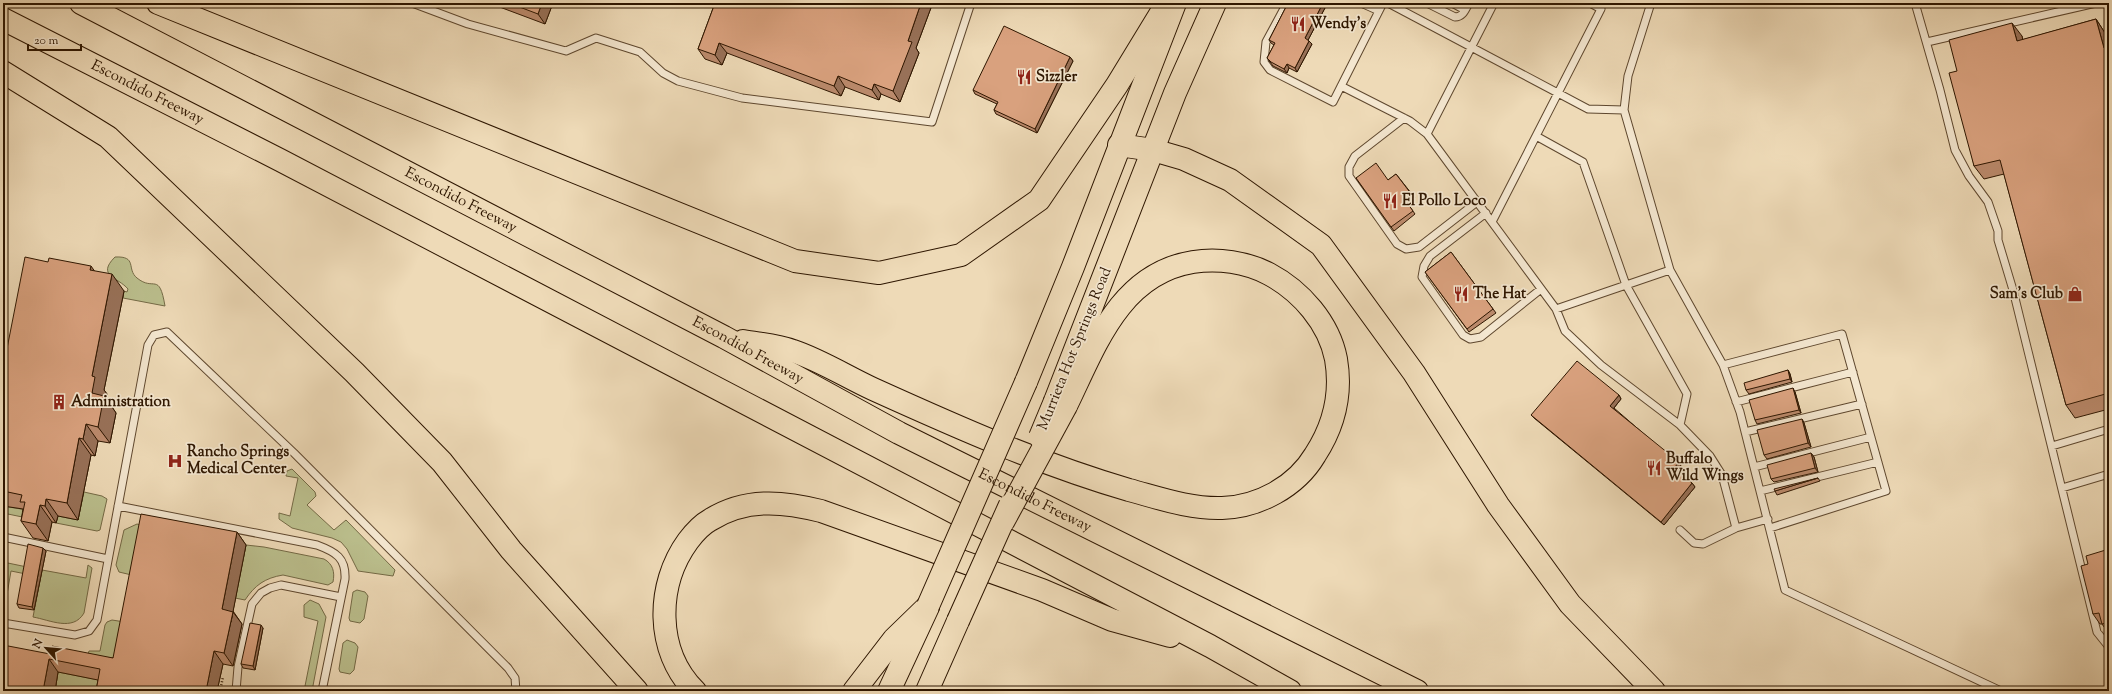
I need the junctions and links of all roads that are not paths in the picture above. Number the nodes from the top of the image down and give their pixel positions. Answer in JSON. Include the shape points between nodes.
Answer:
{"nodes":[{"id":1,"x":81,"y":3,"type":"edge"},
{"id":2,"x":158,"y":3,"type":"edge"},
{"id":3,"x":412,"y":3,"type":"edge"},
{"id":4,"x":971,"y":3,"type":"edge"},
{"id":5,"x":1167,"y":3,"type":"edge"},
{"id":6,"x":1175,"y":3,"type":"edge"},
{"id":7,"x":1215,"y":3,"type":"edge"},
{"id":8,"x":1287,"y":3,"type":"edge"},
{"id":9,"x":1362,"y":3,"type":"edge"},
{"id":10,"x":1383,"y":3,"type":"edge"},
{"id":11,"x":1388,"y":3,"type":"edge"},
{"id":12,"x":1427,"y":3,"type":"edge"},
{"id":13,"x":1452,"y":3,"type":"edge"},
{"id":14,"x":1494,"y":3,"type":"edge"},
{"id":15,"x":1590,"y":3,"type":"edge"},
{"id":16,"x":1651,"y":3,"type":"edge"},
{"id":17,"x":1914,"y":3,"type":"edge"},
{"id":18,"x":2096,"y":3,"type":"edge"},
{"id":19,"x":1467,"y":6,"type":"edge"},
{"id":20,"x":1378,"y":11,"type":"junction"},
{"id":21,"x":3,"y":19,"type":"edge"},
{"id":22,"x":1927,"y":42,"type":"junction"},
{"id":23,"x":1472,"y":47,"type":"junction"},
{"id":24,"x":3,"y":72,"type":"edge"},
{"id":25,"x":1341,"y":86,"type":"junction"},
{"id":26,"x":1558,"y":93,"type":"junction"},
{"id":27,"x":1624,"y":110,"type":"junction"},
{"id":28,"x":1404,"y":118,"type":"junction"},
{"id":29,"x":1427,"y":134,"type":"junction"},
{"id":30,"x":1536,"y":136,"type":"junction"},
{"id":31,"x":1119,"y":145,"type":"junction"},
{"id":32,"x":1153,"y":150,"type":"junction"},
{"id":33,"x":1477,"y":202,"type":"junction"},
{"id":34,"x":1486,"y":214,"type":"junction"},
{"id":35,"x":1492,"y":222,"type":"junction"},
{"id":36,"x":1670,"y":270,"type":"junction"},
{"id":37,"x":1626,"y":285,"type":"junction"},
{"id":38,"x":1542,"y":289,"type":"junction"},
{"id":39,"x":1556,"y":309,"type":"junction"},
{"id":40,"x":724,"y":338,"type":"junction"},
{"id":41,"x":1723,"y":365,"type":"junction"},
{"id":42,"x":1853,"y":372,"type":"junction"},
{"id":43,"x":1736,"y":402,"type":"junction"},
{"id":44,"x":1060,"y":403,"type":"junction"},
{"id":45,"x":1862,"y":404,"type":"junction"},
{"id":46,"x":1680,"y":425,"type":"junction"},
{"id":47,"x":2109,"y":429,"type":"edge"},
{"id":48,"x":1745,"y":432,"type":"junction"},
{"id":49,"x":1871,"y":437,"type":"junction"},
{"id":50,"x":2052,"y":446,"type":"junction"},
{"id":51,"x":1878,"y":462,"type":"junction"},
{"id":52,"x":1754,"y":467,"type":"junction"},
{"id":53,"x":2109,"y":474,"type":"edge"},
{"id":54,"x":2062,"y":488,"type":"junction"},
{"id":55,"x":1760,"y":491,"type":"junction"},
{"id":56,"x":118,"y":506,"type":"junction"},
{"id":57,"x":1768,"y":519,"type":"junction"},
{"id":58,"x":1736,"y":528,"type":"junction"},
{"id":59,"x":1770,"y":528,"type":"junction"},
{"id":60,"x":1680,"y":530,"type":"dead end"},
{"id":61,"x":3,"y":538,"type":"edge"},
{"id":62,"x":108,"y":559,"type":"junction"},
{"id":63,"x":341,"y":597,"type":"junction"},
{"id":64,"x":928,"y":606,"type":"junction"},
{"id":65,"x":3,"y":623,"type":"edge"},
{"id":66,"x":1210,"y":646,"type":"junction"},
{"id":67,"x":2109,"y":647,"type":"edge"},
{"id":68,"x":236,"y":691,"type":"edge"},
{"id":69,"x":322,"y":691,"type":"edge"},
{"id":70,"x":516,"y":691,"type":"edge"},
{"id":71,"x":637,"y":691,"type":"edge"},
{"id":72,"x":695,"y":691,"type":"edge"},
{"id":73,"x":854,"y":691,"type":"edge"},
{"id":74,"x":889,"y":691,"type":"edge"},
{"id":75,"x":927,"y":691,"type":"edge"},
{"id":76,"x":1290,"y":691,"type":"edge"},
{"id":77,"x":1417,"y":691,"type":"edge"},
{"id":78,"x":1654,"y":691,"type":"edge"},
{"id":79,"x":2001,"y":691,"type":"edge"}],
"edges":[{"from":1,"to":40,"type":"main road","name":"Escondido Freeway"},
{"from":2,"to":5,"type":"main road","via":[[795,261],[879,273],[961,255],[1040,200]]},
{"from":3,"to":4,"type":"lane","via":[[468,24],[566,51],[596,38],[640,52],[663,73],[678,81],[742,98],[932,122]]},
{"from":6,"to":31,"type":"main road"},
{"from":7,"to":32,"type":"main road","name":"Murrieta Hot Springs Road"},
{"from":8,"to":25,"type":"lane","via":[[1266,42],[1264,62],[1270,70],[1333,102]]},
{"from":9,"to":20,"type":"lane"},
{"from":10,"to":20,"type":"lane"},
{"from":11,"to":23,"type":"lane"},
{"from":12,"to":19,"type":"lane","via":[[1455,17],[1462,15]]},
{"from":13,"to":19,"type":"lane"},
{"from":14,"to":23,"type":"lane"},
{"from":15,"to":26,"type":"lane","via":[[1601,9]]},
{"from":16,"to":27,"type":"lane","via":[[1628,76]]},
{"from":17,"to":22,"type":"lane"},
{"from":18,"to":22,"type":"lane"},
{"from":20,"to":25,"type":"lane"},
{"from":21,"to":66,"type":"main road","name":"Escondido Freeway","via":[[287,164]]},
{"from":22,"to":50,"type":"lane","via":[[1954,150],[1988,202],[1998,231],[1998,240]]},
{"from":23,"to":26,"type":"lane"},
{"from":23,"to":29,"type":"lane"},
{"from":24,"to":71,"type":"main road","via":[[108,137],[354,372],[442,462],[511,550]]},
{"from":25,"to":28,"type":"lane"},
{"from":26,"to":27,"type":"lane","via":[[1588,109]]},
{"from":26,"to":30,"type":"lane"},
{"from":27,"to":36,"type":"lane"},
{"from":28,"to":29,"type":"lane"},
{"from":28,"to":33,"type":"lane","via":[[1355,156],[1349,167],[1349,176],[1397,244],[1406,249],[1419,247]]},
{"from":29,"to":33,"type":"lane"},
{"from":30,"to":35,"type":"lane"},
{"from":30,"to":37,"type":"lane","via":[[1583,162]]},
{"from":31,"to":32,"type":"main road"},
{"from":31,"to":64,"type":"main road","bridge":true,"via":[[1026,382]]},
{"from":32,"to":44,"type":"main road","name":"Murrieta Hot Springs Road"},
{"from":32,"to":78,"type":"main road","via":[[1184,159],[1230,180],[1321,245],[1414,373],[1498,505],[1570,604]]},
{"from":33,"to":34,"type":"lane"},
{"from":34,"to":35,"type":"lane"},
{"from":34,"to":38,"type":"lane","via":[[1430,256],[1424,266],[1422,277],[1463,335],[1470,339],[1482,338]]},
{"from":35,"to":38,"type":"lane"},
{"from":36,"to":37,"type":"lane"},
{"from":36,"to":41,"type":"lane"},
{"from":37,"to":39,"type":"lane"},
{"from":37,"to":46,"type":"lane","via":[[1688,394]]},
{"from":38,"to":39,"type":"lane"},
{"from":39,"to":46,"type":"lane","via":[[1565,331],[1601,365]]},
{"from":40,"to":44,"type":"main road","via":[[792,350],[846,377],[1013,451],[1106,483],[1185,505],[1221,508],[1240,506],[1262,499],[1300,476],[1312,461],[1324,442],[1338,400],[1336,358],[1325,330],[1315,314],[1301,296],[1284,283],[1256,268],[1203,260],[1170,267],[1154,276],[1124,300]]},
{"from":40,"to":77,"type":"main road","name":"Escondido Freeway","via":[[906,436]]},
{"from":41,"to":42,"type":"lane","via":[[1842,334]]},
{"from":41,"to":43,"type":"lane"},
{"from":42,"to":43,"type":"lane"},
{"from":42,"to":45,"type":"lane"},
{"from":43,"to":48,"type":"lane"},
{"from":44,"to":75,"type":"main road","bridge":true},
{"from":45,"to":48,"type":"lane"},
{"from":45,"to":49,"type":"lane"},
{"from":46,"to":58,"type":"lane","via":[[1710,456],[1722,475]]},
{"from":47,"to":50,"type":"lane"},
{"from":48,"to":52,"type":"lane"},
{"from":49,"to":51,"type":"lane"},
{"from":49,"to":52,"type":"lane"},
{"from":50,"to":54,"type":"lane"},
{"from":51,"to":55,"type":"lane"},
{"from":51,"to":59,"type":"lane","via":[[1886,491]]},
{"from":52,"to":55,"type":"lane"},
{"from":53,"to":54,"type":"lane"},
{"from":54,"to":67,"type":"lane","via":[[2097,632]]},
{"from":55,"to":57,"type":"lane"},
{"from":56,"to":62,"type":"lane"},
{"from":56,"to":63,"type":"lane","via":[[318,545],[340,558],[345,568]]},
{"from":56,"to":70,"type":"lane","via":[[148,345],[154,335],[167,332],[294,453],[508,668],[515,678]]},
{"from":57,"to":58,"type":"lane"},
{"from":57,"to":59,"type":"lane"},
{"from":58,"to":60,"type":"lane","via":[[1703,544],[1694,543]]},
{"from":59,"to":79,"type":"lane","via":[[1785,590]]},
{"from":61,"to":62,"type":"lane"},
{"from":62,"to":65,"type":"lane","via":[[97,620],[89,630],[75,635]]},
{"from":63,"to":68,"type":"lane","via":[[281,585],[262,593],[252,604],[238,667]]},
{"from":63,"to":69,"type":"lane"},
{"from":64,"to":73,"type":"main road","via":[[894,639]]},
{"from":64,"to":74,"type":"main road"},
{"from":66,"to":72,"type":"main road","via":[[1112,620],[1042,590],[821,511],[796,504],[754,503],[709,520],[694,533],[677,559],[668,584],[664,614],[666,634],[672,655]]},
{"from":66,"to":76,"type":"main road","name":"Escondido Freeway"}]}
